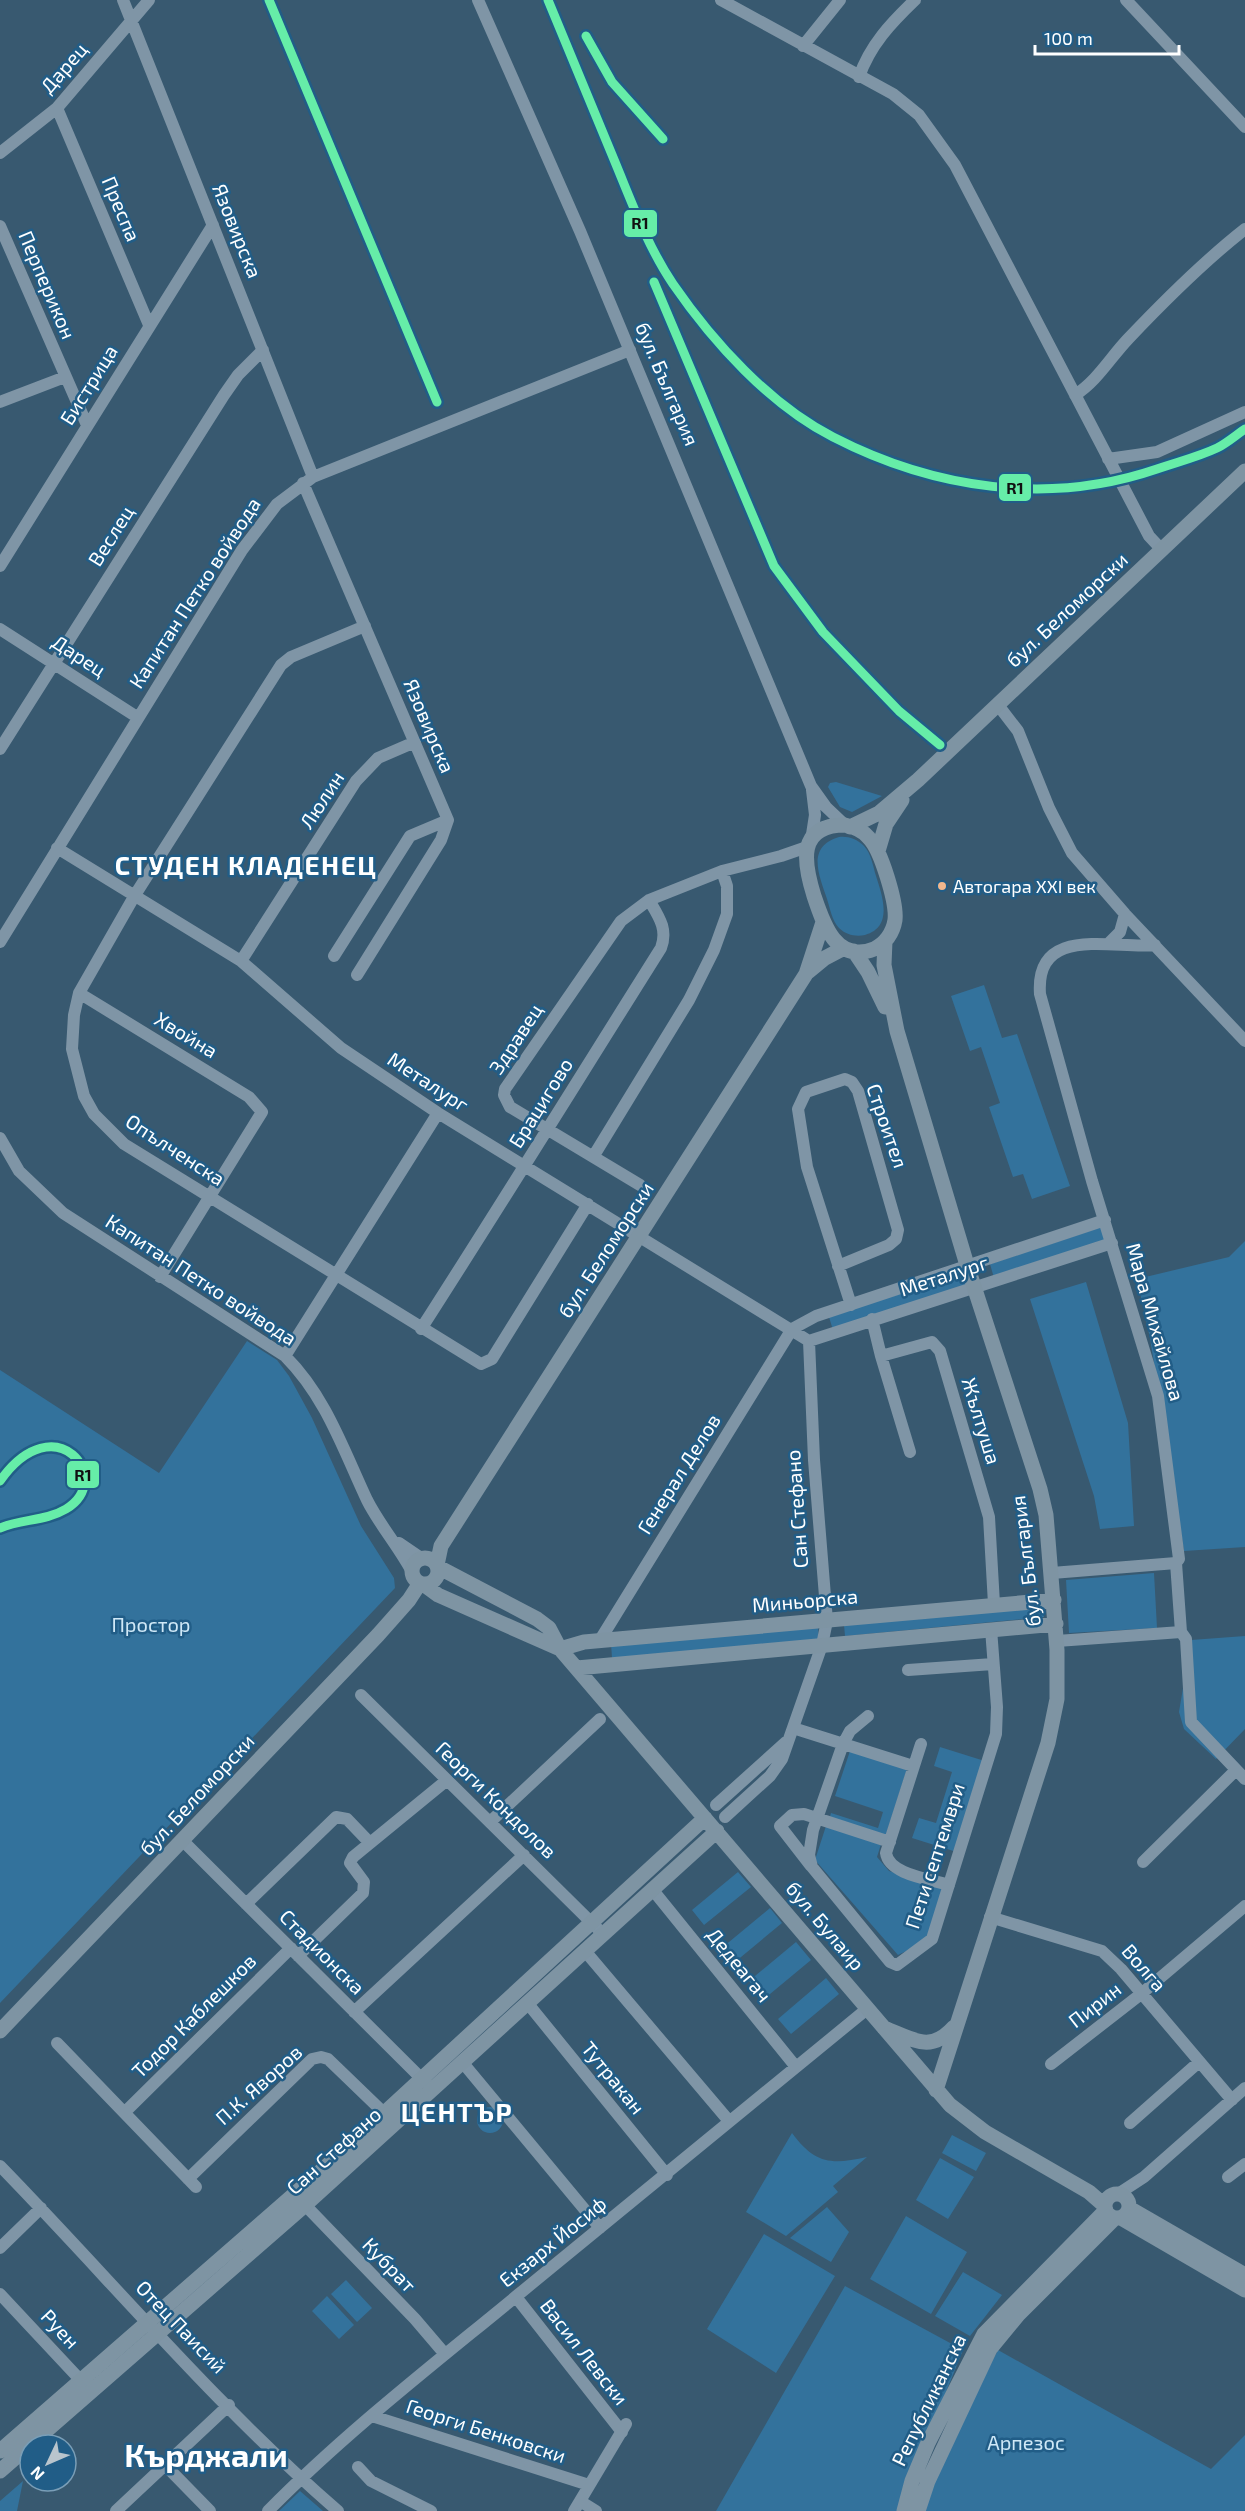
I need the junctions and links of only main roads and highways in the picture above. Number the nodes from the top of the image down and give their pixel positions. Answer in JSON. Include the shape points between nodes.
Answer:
{"nodes":[{"id":1,"x":1245,"y":471,"type":"edge"},
{"id":2,"x":918,"y":780,"type":"junction"},
{"id":3,"x":848,"y":826,"type":"junction"},
{"id":4,"x":878,"y":851,"type":"junction"},
{"id":5,"x":823,"y":922,"type":"junction"},
{"id":6,"x":885,"y":941,"type":"junction"},
{"id":7,"x":849,"y":950,"type":"junction"},
{"id":8,"x":806,"y":975,"type":"junction"},
{"id":9,"x":897,"y":1031,"type":"junction"},
{"id":10,"x":425,"y":1569,"type":"junction"},
{"id":11,"x":1054,"y":1600,"type":"junction"},
{"id":12,"x":1056,"y":1624,"type":"junction"},
{"id":13,"x":560,"y":1649,"type":"junction"},
{"id":14,"x":577,"y":1668,"type":"junction"},
{"id":15,"x":705,"y":1818,"type":"junction"},
{"id":16,"x":717,"y":1831,"type":"junction"},
{"id":17,"x":956,"y":2025,"type":"junction"},
{"id":18,"x":882,"y":2027,"type":"junction"},
{"id":19,"x":0,"y":2031,"type":"edge"},
{"id":20,"x":936,"y":2090,"type":"junction"},
{"id":21,"x":1117,"y":2207,"type":"junction"},
{"id":22,"x":250,"y":2244,"type":"junction"},
{"id":23,"x":1245,"y":2275,"type":"edge"},
{"id":24,"x":1245,"y":2290,"type":"edge"},
{"id":25,"x":990,"y":2338,"type":"junction"},
{"id":26,"x":4,"y":2452,"type":"edge"},
{"id":27,"x":0,"y":2471,"type":"edge"},
{"id":28,"x":904,"y":2511,"type":"edge"},
{"id":29,"x":918,"y":2511,"type":"edge"}],
"edges":[{"from":1,"to":2,"type":"main road","name":"бул. Беломорски"},
{"from":2,"to":3,"type":"main road","name":"бул. Беломорски","via":[[879,813]]},
{"from":2,"to":4,"type":"main road","name":"бул. Беломорски","via":[[886,824]]},
{"from":3,"to":4,"type":"main road","via":[[868,836]]},
{"from":3,"to":5,"type":"main road","via":[[826,829],[809,844],[805,864]]},
{"from":4,"to":6,"type":"main road","via":[[895,915]]},
{"from":5,"to":7,"type":"main road","via":[[832,938]]},
{"from":5,"to":8,"type":"main road","name":"бул. Беломорски"},
{"from":6,"to":7,"type":"main road","via":[[869,950]]},
{"from":6,"to":9,"type":"main road","name":"бул. България","via":[[884,965]]},
{"from":7,"to":8,"type":"main road","name":"бул. Беломорски","via":[[825,958]]},
{"from":7,"to":9,"type":"main road","name":"бул. България","via":[[874,983]]},
{"from":8,"to":10,"type":"main road","name":"бул. Беломорски"},
{"from":9,"to":11,"type":"main road","name":"бул. България","via":[[1040,1489]]},
{"from":10,"to":13,"type":"main road","name":"бул. Булаир","via":[[543,1623]]},
{"from":10,"to":13,"type":"main road","name":"бул. Булаир","via":[[438,1596]]},
{"from":10,"to":19,"type":"main road","name":"бул. Беломорски","via":[[409,1600],[378,1635]]},
{"from":11,"to":12,"type":"main road","name":"бул. България"},
{"from":11,"to":13,"type":"main road","name":"Миньорска","via":[[600,1640]]},
{"from":12,"to":14,"type":"main road"},
{"from":12,"to":17,"type":"main road","name":"бул. България","via":[[1057,1699],[1048,1743]]},
{"from":13,"to":14,"type":"main road","name":"бул. Булаир"},
{"from":14,"to":15,"type":"main road","name":"бул. Булаир"},
{"from":15,"to":16,"type":"main road","name":"бул. Булаир"},
{"from":15,"to":22,"type":"main road","name":"Сан Стефано","via":[[384,2113]]},
{"from":16,"to":18,"type":"main road","name":"бул. Булаир"},
{"from":16,"to":22,"type":"main road","name":"Сан Стефано","via":[[305,2205]]},
{"from":17,"to":18,"type":"main road","via":[[932,2043]]},
{"from":17,"to":20,"type":"main road","name":"бул. България"},
{"from":18,"to":20,"type":"main road","name":"бул. Булаир"},
{"from":20,"to":21,"type":"main road","name":"бул. Булаир","via":[[974,2124]]},
{"from":21,"to":23,"type":"main road","name":"бул. Булаир"},
{"from":21,"to":24,"type":"main road","name":"бул. Булаир"},
{"from":21,"to":25,"type":"main road","name":"Републиканска","via":[[1018,2315]]},
{"from":22,"to":26,"type":"main road","name":"Сан Стефано"},
{"from":25,"to":28,"type":"main road","name":"Републиканска","via":[[962,2375],[912,2481]]},
{"from":25,"to":29,"type":"main road","name":"Републиканска"},
{"from":26,"to":27,"type":"main road","name":"Сан Стефано"}]}
